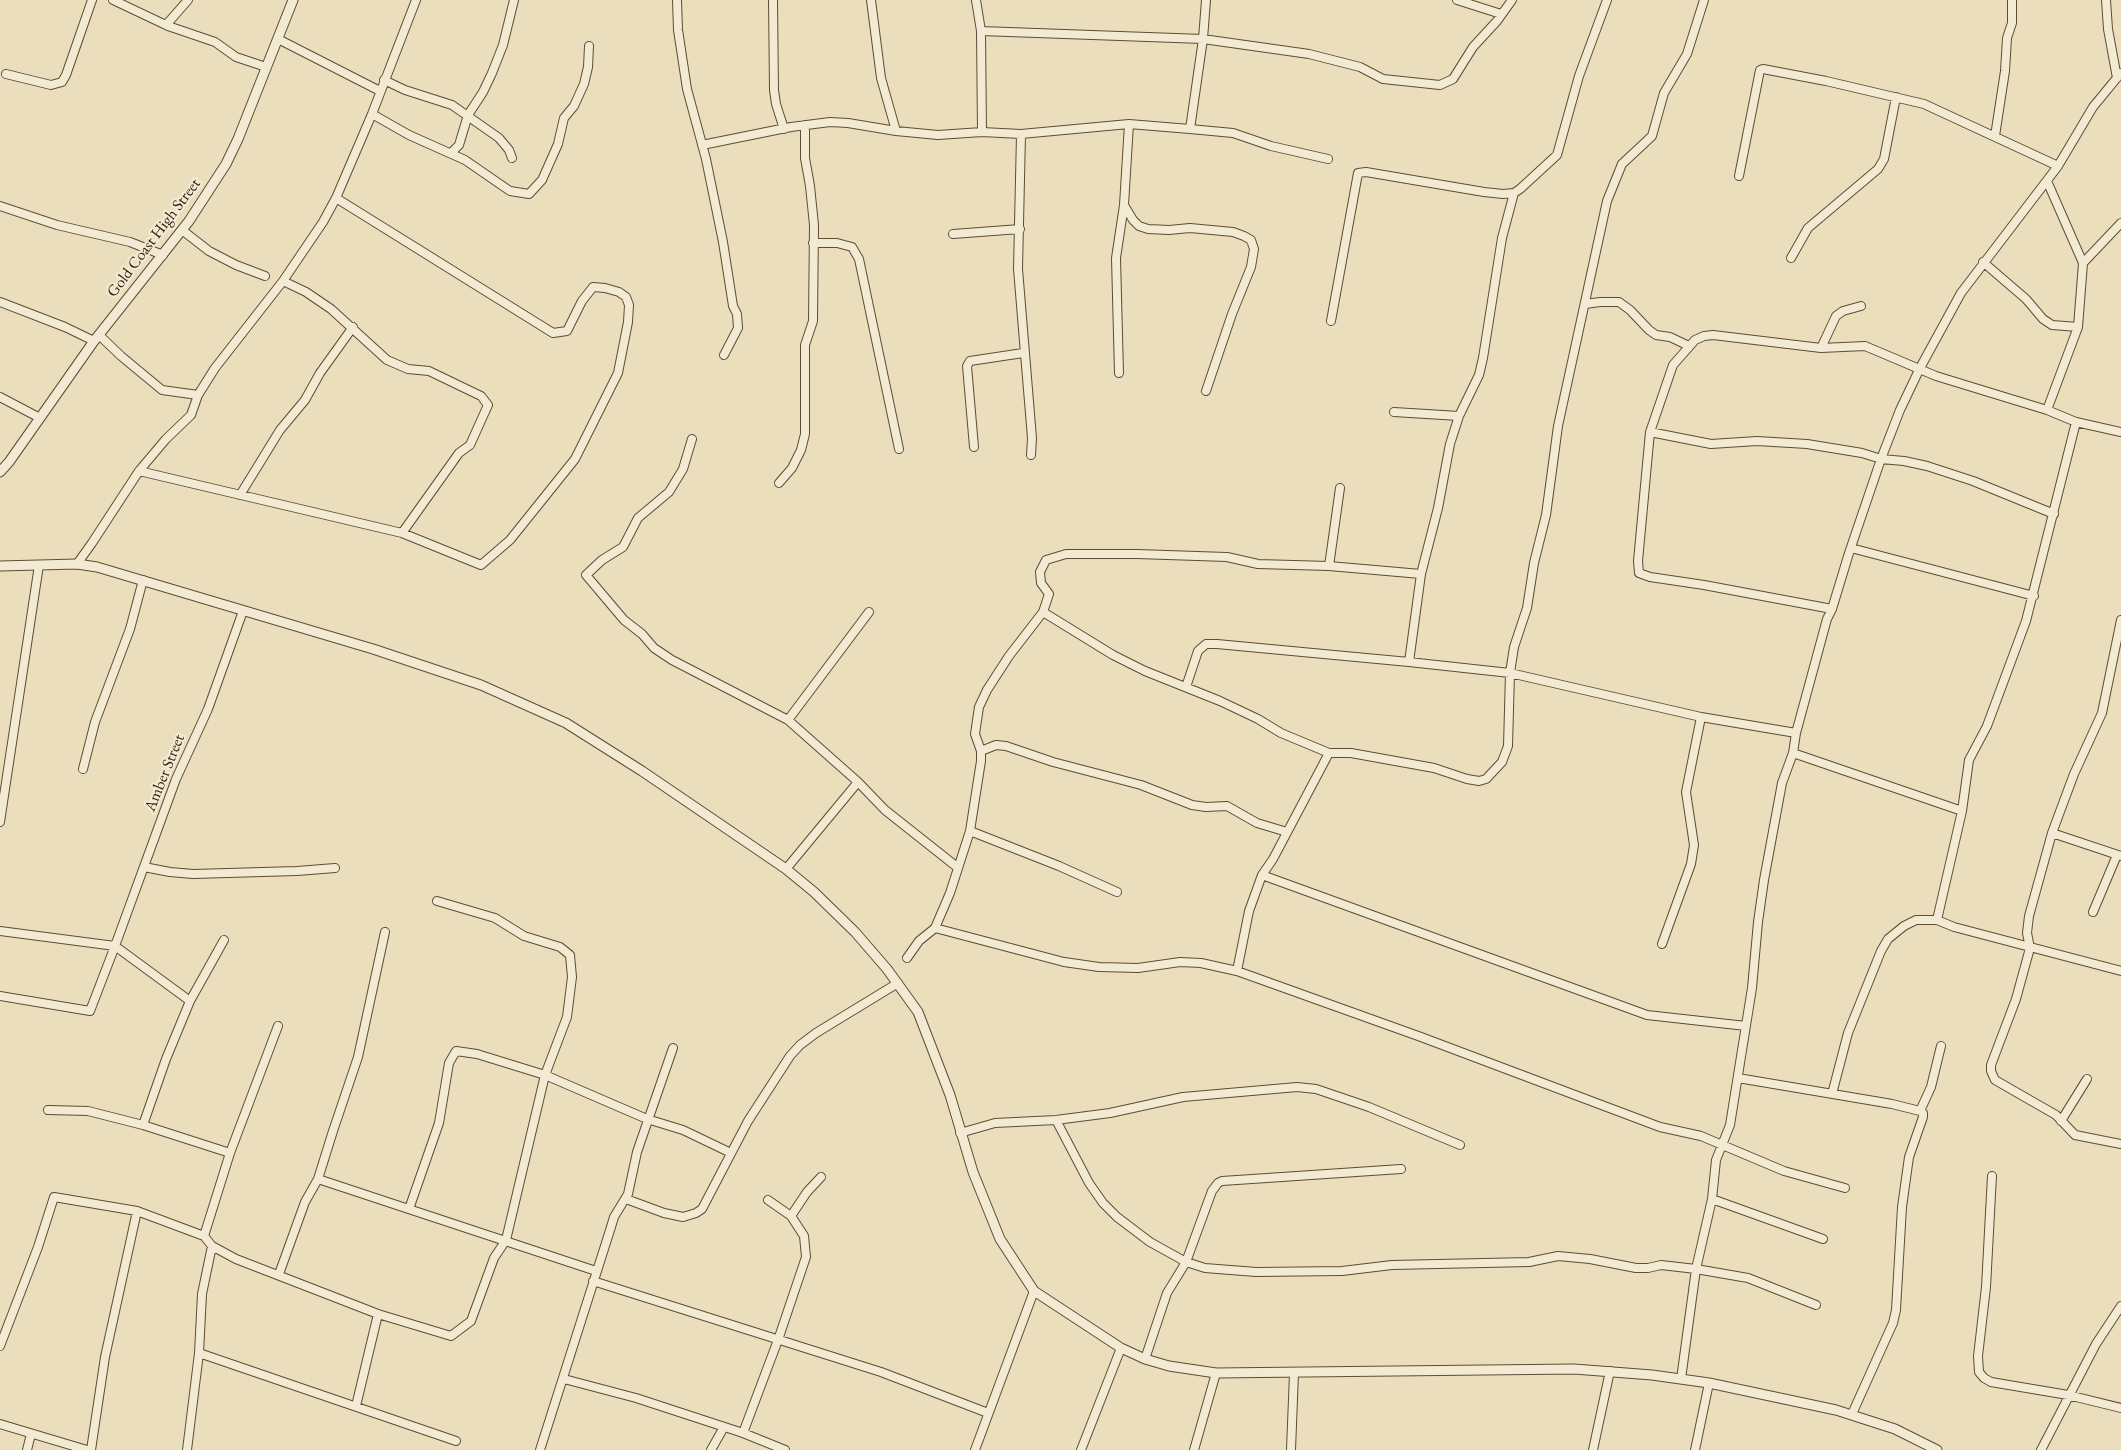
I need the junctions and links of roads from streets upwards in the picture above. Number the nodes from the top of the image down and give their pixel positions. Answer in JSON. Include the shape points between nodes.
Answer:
{"nodes":[{"id":1,"x":92,"y":0,"type":"edge"},
{"id":2,"x":113,"y":0,"type":"edge"},
{"id":3,"x":188,"y":0,"type":"edge"},
{"id":4,"x":293,"y":0,"type":"edge"},
{"id":5,"x":416,"y":0,"type":"edge"},
{"id":6,"x":514,"y":0,"type":"edge"},
{"id":7,"x":677,"y":0,"type":"edge"},
{"id":8,"x":773,"y":0,"type":"edge"},
{"id":9,"x":871,"y":0,"type":"edge"},
{"id":10,"x":976,"y":0,"type":"edge"},
{"id":11,"x":1206,"y":0,"type":"edge"},
{"id":12,"x":1457,"y":0,"type":"edge"},
{"id":13,"x":1512,"y":0,"type":"edge"},
{"id":14,"x":1607,"y":0,"type":"edge"},
{"id":15,"x":1704,"y":0,"type":"edge"},
{"id":16,"x":2012,"y":0,"type":"edge"},
{"id":17,"x":2106,"y":0,"type":"edge"},
{"id":18,"x":1501,"y":14,"type":"junction"},
{"id":19,"x":166,"y":25,"type":"junction"},
{"id":20,"x":981,"y":31,"type":"junction"},
{"id":21,"x":278,"y":39,"type":"junction"},
{"id":22,"x":1203,"y":39,"type":"junction"},
{"id":23,"x":589,"y":46,"type":"dead end"},
{"id":24,"x":266,"y":67,"type":"junction"},
{"id":25,"x":6,"y":74,"type":"dead end"},
{"id":26,"x":2119,"y":75,"type":"edge"},
{"id":27,"x":384,"y":80,"type":"junction"},
{"id":28,"x":380,"y":91,"type":"junction"},
{"id":29,"x":1896,"y":97,"type":"junction"},
{"id":30,"x":372,"y":114,"type":"junction"},
{"id":31,"x":468,"y":115,"type":"junction"},
{"id":32,"x":1129,"y":124,"type":"junction"},
{"id":33,"x":805,"y":125,"type":"junction"},
{"id":34,"x":1190,"y":128,"type":"junction"},
{"id":35,"x":784,"y":129,"type":"junction"},
{"id":36,"x":896,"y":131,"type":"junction"},
{"id":37,"x":982,"y":132,"type":"junction"},
{"id":38,"x":1021,"y":134,"type":"junction"},
{"id":39,"x":1995,"y":136,"type":"junction"},
{"id":40,"x":702,"y":146,"type":"junction"},
{"id":41,"x":451,"y":153,"type":"junction"},
{"id":42,"x":512,"y":158,"type":"dead end"},
{"id":43,"x":1328,"y":159,"type":"dead end"},
{"id":44,"x":2058,"y":166,"type":"junction"},
{"id":45,"x":1739,"y":176,"type":"dead end"},
{"id":46,"x":2047,"y":181,"type":"junction"},
{"id":47,"x":1514,"y":192,"type":"junction"},
{"id":48,"x":336,"y":198,"type":"junction"},
{"id":49,"x":1124,"y":205,"type":"junction"},
{"id":50,"x":0,"y":206,"type":"edge"},
{"id":51,"x":2121,"y":223,"type":"edge"},
{"id":52,"x":182,"y":230,"type":"junction"},
{"id":53,"x":1020,"y":230,"type":"junction"},
{"id":54,"x":953,"y":234,"type":"dead end"},
{"id":55,"x":813,"y":243,"type":"junction"},
{"id":56,"x":163,"y":255,"type":"junction"},
{"id":57,"x":1791,"y":258,"type":"dead end"},
{"id":58,"x":1983,"y":262,"type":"junction"},
{"id":59,"x":2084,"y":262,"type":"junction"},
{"id":60,"x":265,"y":276,"type":"dead end"},
{"id":61,"x":283,"y":281,"type":"junction"},
{"id":62,"x":0,"y":302,"type":"edge"},
{"id":63,"x":1586,"y":304,"type":"junction"},
{"id":64,"x":1861,"y":306,"type":"dead end"},
{"id":65,"x":1331,"y":321,"type":"dead end"},
{"id":66,"x":2078,"y":327,"type":"junction"},
{"id":67,"x":353,"y":328,"type":"junction"},
{"id":68,"x":96,"y":338,"type":"junction"},
{"id":69,"x":1689,"y":346,"type":"junction"},
{"id":70,"x":1821,"y":348,"type":"junction"},
{"id":71,"x":1023,"y":353,"type":"junction"},
{"id":72,"x":724,"y":355,"type":"dead end"},
{"id":73,"x":1920,"y":368,"type":"junction"},
{"id":74,"x":1119,"y":374,"type":"dead end"},
{"id":75,"x":1206,"y":391,"type":"dead end"},
{"id":76,"x":198,"y":395,"type":"junction"},
{"id":77,"x":0,"y":397,"type":"edge"},
{"id":78,"x":2047,"y":410,"type":"junction"},
{"id":79,"x":1394,"y":412,"type":"dead end"},
{"id":80,"x":1459,"y":416,"type":"junction"},
{"id":81,"x":40,"y":418,"type":"junction"},
{"id":82,"x":2076,"y":422,"type":"junction"},
{"id":83,"x":1650,"y":432,"type":"junction"},
{"id":84,"x":2121,"y":432,"type":"edge"},
{"id":85,"x":692,"y":439,"type":"dead end"},
{"id":86,"x":974,"y":447,"type":"dead end"},
{"id":87,"x":899,"y":449,"type":"dead end"},
{"id":88,"x":1031,"y":456,"type":"dead end"},
{"id":89,"x":1881,"y":459,"type":"junction"},
{"id":90,"x":139,"y":471,"type":"junction"},
{"id":91,"x":0,"y":472,"type":"edge"},
{"id":92,"x":779,"y":483,"type":"dead end"},
{"id":93,"x":1340,"y":488,"type":"dead end"},
{"id":94,"x":240,"y":495,"type":"junction"},
{"id":95,"x":2054,"y":514,"type":"junction"},
{"id":96,"x":402,"y":533,"type":"junction"},
{"id":97,"x":1851,"y":548,"type":"junction"},
{"id":98,"x":77,"y":564,"type":"junction"},
{"id":99,"x":39,"y":565,"type":"junction"},
{"id":100,"x":0,"y":566,"type":"edge"},
{"id":101,"x":1330,"y":566,"type":"junction"},
{"id":102,"x":1421,"y":574,"type":"junction"},
{"id":103,"x":143,"y":580,"type":"junction"},
{"id":104,"x":2034,"y":596,"type":"junction"},
{"id":105,"x":1832,"y":609,"type":"junction"},
{"id":106,"x":244,"y":611,"type":"junction"},
{"id":107,"x":869,"y":612,"type":"dead end"},
{"id":108,"x":1043,"y":612,"type":"junction"},
{"id":109,"x":2121,"y":620,"type":"edge"},
{"id":110,"x":1409,"y":662,"type":"junction"},
{"id":111,"x":1510,"y":673,"type":"junction"},
{"id":112,"x":1186,"y":687,"type":"junction"},
{"id":113,"x":1701,"y":717,"type":"junction"},
{"id":114,"x":788,"y":720,"type":"junction"},
{"id":115,"x":1796,"y":733,"type":"junction"},
{"id":116,"x":981,"y":751,"type":"junction"},
{"id":117,"x":1329,"y":753,"type":"junction"},
{"id":118,"x":1793,"y":753,"type":"junction"},
{"id":119,"x":82,"y":769,"type":"dead end"},
{"id":120,"x":858,"y":782,"type":"junction"},
{"id":121,"x":1962,"y":811,"type":"junction"},
{"id":122,"x":0,"y":822,"type":"edge"},
{"id":123,"x":970,"y":831,"type":"junction"},
{"id":124,"x":1286,"y":832,"type":"junction"},
{"id":125,"x":2052,"y":832,"type":"junction"},
{"id":126,"x":2119,"y":856,"type":"edge"},
{"id":127,"x":144,"y":867,"type":"junction"},
{"id":128,"x":957,"y":867,"type":"junction"},
{"id":129,"x":335,"y":868,"type":"dead end"},
{"id":130,"x":786,"y":869,"type":"junction"},
{"id":131,"x":1262,"y":875,"type":"junction"},
{"id":132,"x":1117,"y":892,"type":"dead end"},
{"id":133,"x":437,"y":901,"type":"dead end"},
{"id":134,"x":2093,"y":912,"type":"dead end"},
{"id":135,"x":1937,"y":920,"type":"junction"},
{"id":136,"x":935,"y":928,"type":"junction"},
{"id":137,"x":0,"y":931,"type":"edge"},
{"id":138,"x":384,"y":932,"type":"dead end"},
{"id":139,"x":224,"y":940,"type":"dead end"},
{"id":140,"x":1662,"y":944,"type":"dead end"},
{"id":141,"x":115,"y":946,"type":"junction"},
{"id":142,"x":2030,"y":948,"type":"junction"},
{"id":143,"x":907,"y":958,"type":"dead end"},
{"id":144,"x":1237,"y":971,"type":"junction"},
{"id":145,"x":2121,"y":971,"type":"edge"},
{"id":146,"x":898,"y":983,"type":"junction"},
{"id":147,"x":0,"y":996,"type":"edge"},
{"id":148,"x":190,"y":1001,"type":"junction"},
{"id":149,"x":278,"y":1026,"type":"dead end"},
{"id":150,"x":1746,"y":1026,"type":"junction"},
{"id":151,"x":1941,"y":1046,"type":"dead end"},
{"id":152,"x":673,"y":1048,"type":"dead end"},
{"id":153,"x":545,"y":1075,"type":"junction"},
{"id":154,"x":1738,"y":1078,"type":"junction"},
{"id":155,"x":2087,"y":1079,"type":"dead end"},
{"id":156,"x":1832,"y":1094,"type":"junction"},
{"id":157,"x":48,"y":1110,"type":"dead end"},
{"id":158,"x":1920,"y":1111,"type":"junction"},
{"id":159,"x":647,"y":1119,"type":"junction"},
{"id":160,"x":1056,"y":1120,"type":"junction"},
{"id":161,"x":2061,"y":1121,"type":"junction"},
{"id":162,"x":143,"y":1125,"type":"junction"},
{"id":163,"x":960,"y":1133,"type":"junction"},
{"id":164,"x":1722,"y":1144,"type":"junction"},
{"id":165,"x":2121,"y":1144,"type":"edge"},
{"id":166,"x":1460,"y":1145,"type":"dead end"},
{"id":167,"x":230,"y":1153,"type":"junction"},
{"id":168,"x":732,"y":1153,"type":"junction"},
{"id":169,"x":1401,"y":1169,"type":"dead end"},
{"id":170,"x":1992,"y":1176,"type":"dead end"},
{"id":171,"x":821,"y":1177,"type":"dead end"},
{"id":172,"x":318,"y":1179,"type":"junction"},
{"id":173,"x":1846,"y":1188,"type":"dead end"},
{"id":174,"x":626,"y":1198,"type":"junction"},
{"id":175,"x":1712,"y":1199,"type":"junction"},
{"id":176,"x":768,"y":1200,"type":"dead end"},
{"id":177,"x":409,"y":1209,"type":"junction"},
{"id":178,"x":137,"y":1211,"type":"junction"},
{"id":179,"x":791,"y":1216,"type":"junction"},
{"id":180,"x":204,"y":1236,"type":"junction"},
{"id":181,"x":1823,"y":1239,"type":"dead end"},
{"id":182,"x":506,"y":1240,"type":"junction"},
{"id":183,"x":212,"y":1246,"type":"junction"},
{"id":184,"x":1186,"y":1262,"type":"junction"},
{"id":185,"x":1696,"y":1269,"type":"junction"},
{"id":186,"x":596,"y":1271,"type":"junction"},
{"id":187,"x":279,"y":1274,"type":"junction"},
{"id":188,"x":593,"y":1280,"type":"junction"},
{"id":189,"x":1034,"y":1291,"type":"junction"},
{"id":190,"x":1816,"y":1305,"type":"dead end"},
{"id":191,"x":2121,"y":1306,"type":"edge"},
{"id":192,"x":378,"y":1314,"type":"junction"},
{"id":193,"x":2118,"y":1317,"type":"edge"},
{"id":194,"x":778,"y":1340,"type":"junction"},
{"id":195,"x":0,"y":1346,"type":"edge"},
{"id":196,"x":1121,"y":1348,"type":"junction"},
{"id":197,"x":199,"y":1354,"type":"junction"},
{"id":198,"x":1145,"y":1359,"type":"junction"},
{"id":199,"x":1610,"y":1371,"type":"junction"},
{"id":200,"x":1216,"y":1373,"type":"junction"},
{"id":201,"x":1294,"y":1373,"type":"junction"},
{"id":202,"x":564,"y":1379,"type":"junction"},
{"id":203,"x":1681,"y":1379,"type":"junction"},
{"id":204,"x":1709,"y":1383,"type":"junction"},
{"id":205,"x":2068,"y":1395,"type":"junction"},
{"id":206,"x":356,"y":1406,"type":"junction"},
{"id":207,"x":2121,"y":1408,"type":"edge"},
{"id":208,"x":988,"y":1413,"type":"junction"},
{"id":209,"x":1852,"y":1414,"type":"junction"},
{"id":210,"x":0,"y":1424,"type":"edge"},
{"id":211,"x":724,"y":1428,"type":"junction"},
{"id":212,"x":743,"y":1433,"type":"junction"},
{"id":213,"x":31,"y":1434,"type":"junction"},
{"id":214,"x":456,"y":1441,"type":"dead end"},
{"id":215,"x":27,"y":1450,"type":"edge"},
{"id":216,"x":87,"y":1450,"type":"edge"},
{"id":217,"x":91,"y":1450,"type":"edge"},
{"id":218,"x":187,"y":1450,"type":"edge"},
{"id":219,"x":540,"y":1450,"type":"edge"},
{"id":220,"x":711,"y":1450,"type":"edge"},
{"id":221,"x":785,"y":1450,"type":"edge"},
{"id":222,"x":975,"y":1450,"type":"edge"},
{"id":223,"x":1081,"y":1450,"type":"edge"},
{"id":224,"x":1194,"y":1450,"type":"edge"},
{"id":225,"x":1291,"y":1450,"type":"edge"},
{"id":226,"x":1593,"y":1450,"type":"edge"},
{"id":227,"x":1696,"y":1450,"type":"edge"},
{"id":228,"x":1937,"y":1450,"type":"edge"},
{"id":229,"x":2041,"y":1450,"type":"edge"}],
"edges":[{"from":1,"to":25,"type":"street","via":[[62,82],[51,84]]},
{"from":2,"to":19,"type":"street"},
{"from":3,"to":19,"type":"street"},
{"from":4,"to":21,"type":"street","name":"Gold Coast High Street"},
{"from":5,"to":27,"type":"street"},
{"from":6,"to":31,"type":"street","via":[[497,61]]},
{"from":7,"to":40,"type":"street","via":[[687,89]]},
{"from":8,"to":35,"type":"street","via":[[774,90]]},
{"from":9,"to":36,"type":"street","via":[[880,72]]},
{"from":10,"to":20,"type":"street"},
{"from":11,"to":22,"type":"street"},
{"from":12,"to":18,"type":"street"},
{"from":13,"to":18,"type":"street"},
{"from":14,"to":47,"type":"street","via":[[1557,155],[1540,173]]},
{"from":15,"to":63,"type":"street","via":[[1687,54],[1662,98],[1652,136],[1622,164],[1610,192]]},
{"from":16,"to":39,"type":"street","via":[[2012,23],[2007,38]]},
{"from":17,"to":26,"type":"street","via":[[2108,29]]},
{"from":18,"to":22,"type":"street","via":[[1473,47],[1453,79],[1440,85],[1383,79],[1360,67],[1309,54]]},
{"from":19,"to":24,"type":"street","via":[[214,42],[236,56]]},
{"from":20,"to":22,"type":"street"},
{"from":20,"to":37,"type":"street"},
{"from":21,"to":24,"type":"street","name":"Gold Coast High Street"},
{"from":21,"to":28,"type":"street"},
{"from":22,"to":34,"type":"street"},
{"from":23,"to":41,"type":"street","via":[[584,84],[574,106],[564,118],[550,165],[534,191],[524,195],[510,192]]},
{"from":24,"to":52,"type":"street","name":"Gold Coast High Street","via":[[226,164]]},
{"from":26,"to":44,"type":"street","via":[[2094,107]]},
{"from":27,"to":28,"type":"street"},
{"from":27,"to":31,"type":"street","via":[[452,105]]},
{"from":28,"to":30,"type":"street"},
{"from":29,"to":39,"type":"street","via":[[1932,107]]},
{"from":29,"to":45,"type":"street","via":[[1761,70]]},
{"from":29,"to":57,"type":"street","via":[[1884,159],[1878,169],[1808,228]]},
{"from":30,"to":41,"type":"street","via":[[409,136]]},
{"from":30,"to":48,"type":"street"},
{"from":31,"to":41,"type":"street","via":[[458,145]]},
{"from":31,"to":42,"type":"street","via":[[499,138]]},
{"from":32,"to":34,"type":"street"},
{"from":32,"to":38,"type":"street"},
{"from":32,"to":49,"type":"street"},
{"from":33,"to":35,"type":"street"},
{"from":33,"to":36,"type":"street","via":[[842,122]]},
{"from":33,"to":55,"type":"street"},
{"from":34,"to":43,"type":"street","via":[[1233,133],[1271,146]]},
{"from":35,"to":40,"type":"street"},
{"from":36,"to":37,"type":"street","via":[[938,135]]},
{"from":37,"to":38,"type":"street"},
{"from":38,"to":53,"type":"street"},
{"from":39,"to":44,"type":"street"},
{"from":40,"to":72,"type":"street","via":[[737,314],[738,328]]},
{"from":44,"to":46,"type":"street"},
{"from":46,"to":58,"type":"street"},
{"from":46,"to":59,"type":"street"},
{"from":47,"to":65,"type":"street","via":[[1484,192],[1366,172],[1358,174]]},
{"from":47,"to":80,"type":"street","via":[[1502,238],[1479,375]]},
{"from":48,"to":61,"type":"street"},
{"from":48,"to":96,"type":"street","via":[[553,333],[568,331],[582,301],[593,287],[619,292],[629,305],[622,362],[616,381],[575,459],[510,540],[481,564]]},
{"from":49,"to":74,"type":"street","via":[[1116,258]]},
{"from":49,"to":75,"type":"street","via":[[1139,226],[1148,229],[1233,232],[1251,240],[1254,248],[1251,267]]},
{"from":50,"to":56,"type":"street","via":[[56,226],[130,242]]},
{"from":51,"to":59,"type":"street"},
{"from":52,"to":56,"type":"street","name":"Gold Coast High Street"},
{"from":52,"to":60,"type":"street","via":[[209,251]]},
{"from":53,"to":54,"type":"street"},
{"from":53,"to":71,"type":"street","via":[[1018,269]]},
{"from":55,"to":87,"type":"street","via":[[836,242],[852,248],[859,259]]},
{"from":55,"to":92,"type":"street","via":[[813,321],[805,345],[806,434],[802,450]]},
{"from":56,"to":68,"type":"street","name":"Gold Coast High Street"},
{"from":58,"to":66,"type":"street","via":[[2052,325]]},
{"from":58,"to":73,"type":"street","via":[[1952,307]]},
{"from":59,"to":66,"type":"street"},
{"from":61,"to":67,"type":"street","via":[[323,303]]},
{"from":61,"to":76,"type":"street","via":[[220,361]]},
{"from":62,"to":68,"type":"street"},
{"from":63,"to":69,"type":"street","via":[[1619,302],[1648,330]]},
{"from":63,"to":111,"type":"street","via":[[1558,426],[1546,515],[1527,608],[1514,647]]},
{"from":64,"to":70,"type":"street","via":[[1836,316]]},
{"from":66,"to":78,"type":"street"},
{"from":67,"to":94,"type":"street","via":[[305,400],[280,430]]},
{"from":67,"to":96,"type":"street","via":[[397,366],[429,371],[481,396],[488,405],[470,445],[459,453]]},
{"from":68,"to":76,"type":"street","via":[[162,390]]},
{"from":68,"to":81,"type":"street","name":"Gold Coast High Street"},
{"from":69,"to":70,"type":"street","via":[[1704,336],[1713,335]]},
{"from":69,"to":83,"type":"street","via":[[1673,365]]},
{"from":70,"to":73,"type":"street","via":[[1865,346]]},
{"from":71,"to":86,"type":"street","via":[[970,362],[967,366]]},
{"from":71,"to":88,"type":"street"},
{"from":73,"to":78,"type":"street","via":[[1936,376]]},
{"from":73,"to":89,"type":"street"},
{"from":76,"to":90,"type":"street","via":[[191,415]]},
{"from":77,"to":81,"type":"street"},
{"from":78,"to":82,"type":"street"},
{"from":79,"to":80,"type":"street"},
{"from":80,"to":102,"type":"street"},
{"from":81,"to":91,"type":"street","name":"Gold Coast High Street"},
{"from":82,"to":84,"type":"street"},
{"from":82,"to":95,"type":"street"},
{"from":83,"to":89,"type":"street","via":[[1711,444],[1758,441],[1807,444]]},
{"from":83,"to":105,"type":"street","via":[[1638,561],[1640,573]]},
{"from":85,"to":114,"type":"street","via":[[683,469],[669,492],[638,518],[623,547],[586,575],[624,620],[654,648]]},
{"from":89,"to":95,"type":"street","via":[[1927,466]]},
{"from":89,"to":97,"type":"street"},
{"from":90,"to":94,"type":"street"},
{"from":90,"to":98,"type":"street"},
{"from":93,"to":101,"type":"street"},
{"from":94,"to":96,"type":"street"},
{"from":95,"to":104,"type":"street"},
{"from":97,"to":104,"type":"street"},
{"from":97,"to":105,"type":"street"},
{"from":98,"to":99,"type":"street"},
{"from":98,"to":103,"type":"street"},
{"from":99,"to":100,"type":"street"},
{"from":99,"to":122,"type":"street"},
{"from":101,"to":102,"type":"street"},
{"from":101,"to":108,"type":"street","via":[[1258,564],[1227,557],[1066,554],[1046,560],[1040,572],[1041,583],[1049,594]]},
{"from":102,"to":110,"type":"street"},
{"from":103,"to":106,"type":"street"},
{"from":103,"to":119,"type":"street","via":[[130,629],[95,722]]},
{"from":104,"to":121,"type":"street","via":[[1987,726],[1969,760]]},
{"from":105,"to":115,"type":"street"},
{"from":106,"to":127,"type":"street","name":"Amber Street"},
{"from":106,"to":130,"type":"street","via":[[481,685],[566,723]]},
{"from":107,"to":114,"type":"street"},
{"from":108,"to":112,"type":"street","via":[[1112,655]]},
{"from":108,"to":116,"type":"street","via":[[987,690],[979,707],[975,734]]},
{"from":109,"to":125,"type":"street","via":[[2102,713]]},
{"from":110,"to":111,"type":"street"},
{"from":110,"to":112,"type":"street","via":[[1206,644],[1198,651]]},
{"from":111,"to":113,"type":"street"},
{"from":111,"to":117,"type":"street","via":[[1508,746],[1502,762],[1486,779],[1467,779],[1434,768],[1351,753]]},
{"from":112,"to":117,"type":"street","via":[[1235,708],[1302,744]]},
{"from":113,"to":115,"type":"street"},
{"from":113,"to":140,"type":"street","via":[[1686,792],[1694,845],[1691,864]]},
{"from":114,"to":120,"type":"street"},
{"from":115,"to":118,"type":"street"},
{"from":116,"to":123,"type":"street"},
{"from":116,"to":124,"type":"street","via":[[996,745],[1006,746],[1053,762],[1141,784],[1192,804],[1227,806],[1257,823]]},
{"from":117,"to":124,"type":"street"},
{"from":118,"to":121,"type":"street"},
{"from":118,"to":150,"type":"street","via":[[1776,810]]},
{"from":120,"to":128,"type":"street","via":[[884,810]]},
{"from":120,"to":130,"type":"street"},
{"from":121,"to":135,"type":"street"},
{"from":123,"to":128,"type":"street"},
{"from":123,"to":132,"type":"street"},
{"from":124,"to":131,"type":"street"},
{"from":125,"to":126,"type":"street"},
{"from":125,"to":142,"type":"street","via":[[2029,916],[2027,933]]},
{"from":126,"to":134,"type":"street"},
{"from":127,"to":129,"type":"street","via":[[193,874]]},
{"from":127,"to":141,"type":"street","name":"Amber Street"},
{"from":128,"to":136,"type":"street"},
{"from":130,"to":146,"type":"street","via":[[855,932]]},
{"from":131,"to":144,"type":"street","via":[[1249,911]]},
{"from":131,"to":150,"type":"street","via":[[1647,1015]]},
{"from":133,"to":153,"type":"street","via":[[495,918],[524,936],[560,948],[570,955],[572,977],[567,1017]]},
{"from":135,"to":142,"type":"street"},
{"from":135,"to":156,"type":"street","via":[[1916,920],[1888,939],[1848,1033]]},
{"from":136,"to":143,"type":"street","via":[[919,941]]},
{"from":136,"to":144,"type":"street","via":[[1064,962],[1099,967],[1138,968],[1194,962]]},
{"from":137,"to":141,"type":"street"},
{"from":138,"to":172,"type":"street","via":[[358,1057]]},
{"from":139,"to":148,"type":"street"},
{"from":141,"to":147,"type":"street","name":"Amber Street","via":[[90,1011]]},
{"from":141,"to":148,"type":"street"},
{"from":142,"to":145,"type":"street"},
{"from":142,"to":161,"type":"street","via":[[1991,1072],[1995,1080],[2047,1108]]},
{"from":144,"to":164,"type":"street","via":[[1660,1128]]},
{"from":146,"to":163,"type":"street","via":[[918,1012],[950,1095]]},
{"from":146,"to":168,"type":"street","via":[[800,1044],[748,1121]]},
{"from":148,"to":162,"type":"street"},
{"from":149,"to":167,"type":"street"},
{"from":150,"to":154,"type":"street"},
{"from":151,"to":158,"type":"street","via":[[1931,1087]]},
{"from":152,"to":159,"type":"street"},
{"from":153,"to":159,"type":"street"},
{"from":153,"to":177,"type":"street","via":[[477,1054],[456,1051],[449,1063],[439,1122]]},
{"from":153,"to":182,"type":"street"},
{"from":154,"to":156,"type":"street"},
{"from":154,"to":164,"type":"street","via":[[1730,1125]]},
{"from":155,"to":161,"type":"street"},
{"from":156,"to":158,"type":"street"},
{"from":157,"to":162,"type":"street","via":[[88,1111]]},
{"from":158,"to":209,"type":"street","via":[[1923,1117],[1909,1157],[1902,1206],[1896,1310]]},
{"from":159,"to":168,"type":"street","via":[[684,1130]]},
{"from":159,"to":174,"type":"street"},
{"from":160,"to":163,"type":"street","via":[[996,1124]]},
{"from":160,"to":166,"type":"street","via":[[1110,1113],[1182,1097],[1297,1086],[1369,1107]]},
{"from":160,"to":184,"type":"street","via":[[1103,1203],[1150,1242]]},
{"from":161,"to":165,"type":"street","via":[[2074,1135]]},
{"from":162,"to":167,"type":"street"},
{"from":163,"to":189,"type":"street","via":[[1000,1238]]},
{"from":164,"to":173,"type":"street","via":[[1784,1171]]},
{"from":164,"to":175,"type":"street","via":[[1716,1160]]},
{"from":167,"to":180,"type":"street"},
{"from":168,"to":174,"type":"street","via":[[706,1202],[696,1213],[683,1218]]},
{"from":169,"to":184,"type":"street","via":[[1222,1180],[1212,1191]]},
{"from":170,"to":205,"type":"street","via":[[1979,1372],[1991,1382]]},
{"from":171,"to":179,"type":"street"},
{"from":172,"to":177,"type":"street"},
{"from":172,"to":187,"type":"street","via":[[305,1202]]},
{"from":174,"to":186,"type":"street","via":[[614,1217]]},
{"from":175,"to":181,"type":"street"},
{"from":175,"to":185,"type":"street"},
{"from":176,"to":179,"type":"street"},
{"from":177,"to":182,"type":"street"},
{"from":178,"to":180,"type":"street"},
{"from":178,"to":195,"type":"street","via":[[54,1197]]},
{"from":178,"to":217,"type":"street","via":[[104,1356]]},
{"from":179,"to":194,"type":"street","via":[[804,1236],[806,1257]]},
{"from":180,"to":183,"type":"street"},
{"from":182,"to":186,"type":"street"},
{"from":182,"to":192,"type":"street","via":[[494,1258],[471,1321],[451,1336]]},
{"from":183,"to":187,"type":"street","via":[[236,1259]]},
{"from":183,"to":197,"type":"street","via":[[202,1294]]},
{"from":184,"to":185,"type":"street","via":[[1205,1268],[1256,1272],[1342,1271],[1392,1265],[1529,1262],[1558,1256],[1636,1268],[1661,1265]]},
{"from":184,"to":198,"type":"street","via":[[1167,1293]]},
{"from":185,"to":190,"type":"street","via":[[1748,1278]]},
{"from":185,"to":203,"type":"street"},
{"from":186,"to":188,"type":"street"},
{"from":187,"to":192,"type":"street"},
{"from":188,"to":194,"type":"street"},
{"from":188,"to":202,"type":"street"},
{"from":189,"to":196,"type":"street"},
{"from":189,"to":208,"type":"street"},
{"from":191,"to":193,"type":"street"},
{"from":192,"to":206,"type":"street"},
{"from":193,"to":205,"type":"street","via":[[2096,1344]]},
{"from":194,"to":208,"type":"street","via":[[882,1372]]},
{"from":194,"to":212,"type":"street"},
{"from":196,"to":198,"type":"street"},
{"from":196,"to":223,"type":"street"},
{"from":197,"to":206,"type":"street"},
{"from":197,"to":218,"type":"street"},
{"from":198,"to":200,"type":"street"},
{"from":199,"to":201,"type":"street"},
{"from":199,"to":203,"type":"street"},
{"from":199,"to":226,"type":"street"},
{"from":200,"to":201,"type":"street"},
{"from":200,"to":224,"type":"street"},
{"from":201,"to":225,"type":"street"},
{"from":202,"to":211,"type":"street","via":[[636,1398]]},
{"from":202,"to":219,"type":"street"},
{"from":203,"to":204,"type":"street"},
{"from":204,"to":209,"type":"street"},
{"from":204,"to":227,"type":"street"},
{"from":205,"to":207,"type":"street"},
{"from":205,"to":229,"type":"street"},
{"from":206,"to":214,"type":"street"},
{"from":208,"to":222,"type":"street"},
{"from":209,"to":228,"type":"street","via":[[1896,1429]]},
{"from":210,"to":213,"type":"street"},
{"from":211,"to":212,"type":"street"},
{"from":211,"to":220,"type":"street"},
{"from":212,"to":221,"type":"street"},
{"from":213,"to":215,"type":"street"},
{"from":213,"to":216,"type":"street"}]}
